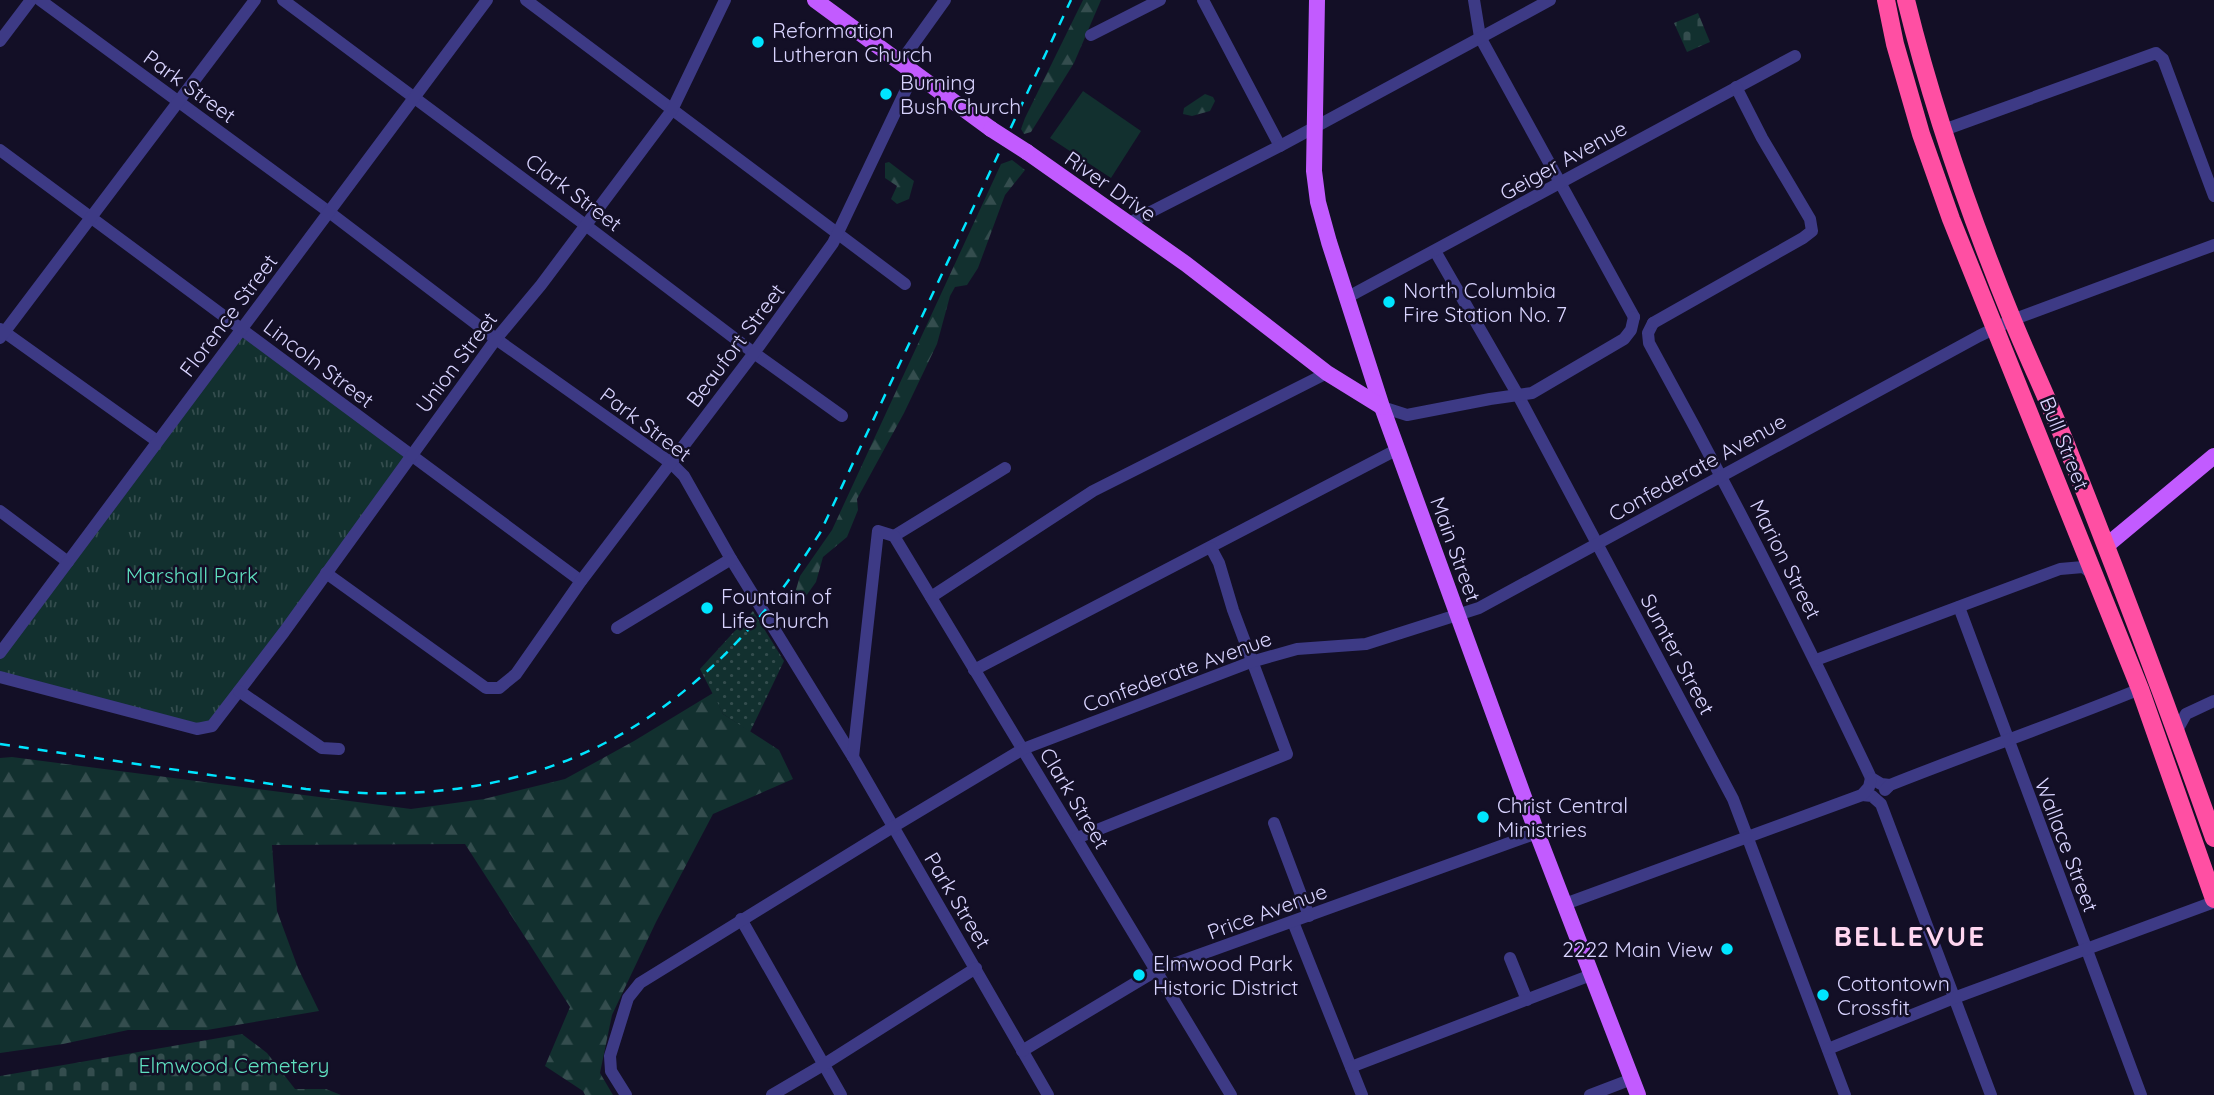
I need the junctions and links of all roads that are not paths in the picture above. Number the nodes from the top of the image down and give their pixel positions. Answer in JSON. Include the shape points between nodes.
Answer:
{"nodes":[{"id":1,"x":31,"y":0,"type":"edge"},
{"id":2,"x":40,"y":0,"type":"edge"},
{"id":3,"x":255,"y":0,"type":"edge"},
{"id":4,"x":283,"y":0,"type":"edge"},
{"id":5,"x":487,"y":0,"type":"edge"},
{"id":6,"x":526,"y":0,"type":"edge"},
{"id":7,"x":725,"y":0,"type":"edge"},
{"id":8,"x":815,"y":0,"type":"edge"},
{"id":9,"x":944,"y":0,"type":"edge"},
{"id":10,"x":1160,"y":0,"type":"edge"},
{"id":11,"x":1203,"y":0,"type":"edge"},
{"id":12,"x":1317,"y":0,"type":"edge"},
{"id":13,"x":1474,"y":0,"type":"edge"},
{"id":14,"x":1550,"y":0,"type":"edge"},
{"id":15,"x":1886,"y":0,"type":"edge"},
{"id":16,"x":1906,"y":0,"type":"edge"},
{"id":17,"x":1091,"y":35,"type":"dead end"},
{"id":18,"x":1480,"y":37,"type":"junction"},
{"id":19,"x":0,"y":41,"type":"edge"},
{"id":20,"x":1795,"y":56,"type":"dead end"},
{"id":21,"x":914,"y":73,"type":"junction"},
{"id":22,"x":1736,"y":87,"type":"junction"},
{"id":23,"x":415,"y":97,"type":"junction"},
{"id":24,"x":177,"y":102,"type":"junction"},
{"id":25,"x":672,"y":110,"type":"junction"},
{"id":26,"x":1314,"y":127,"type":"junction"},
{"id":27,"x":1941,"y":131,"type":"junction"},
{"id":28,"x":1280,"y":146,"type":"junction"},
{"id":29,"x":0,"y":150,"type":"edge"},
{"id":30,"x":1561,"y":183,"type":"junction"},
{"id":31,"x":2214,"y":196,"type":"edge"},
{"id":32,"x":329,"y":212,"type":"junction"},
{"id":33,"x":90,"y":217,"type":"junction"},
{"id":34,"x":1129,"y":223,"type":"junction"},
{"id":35,"x":584,"y":224,"type":"junction"},
{"id":36,"x":838,"y":234,"type":"junction"},
{"id":37,"x":2214,"y":245,"type":"edge"},
{"id":38,"x":1435,"y":251,"type":"junction"},
{"id":39,"x":905,"y":284,"type":"dead end"},
{"id":40,"x":1348,"y":297,"type":"junction"},
{"id":41,"x":1634,"y":317,"type":"junction"},
{"id":42,"x":2012,"y":320,"type":"junction"},
{"id":43,"x":1653,"y":323,"type":"junction"},
{"id":44,"x":1994,"y":328,"type":"junction"},
{"id":45,"x":242,"y":330,"type":"junction"},
{"id":46,"x":1,"y":333,"type":"edge"},
{"id":47,"x":496,"y":339,"type":"junction"},
{"id":48,"x":1624,"y":339,"type":"junction"},
{"id":49,"x":1648,"y":343,"type":"junction"},
{"id":50,"x":754,"y":353,"type":"junction"},
{"id":51,"x":1326,"y":373,"type":"junction"},
{"id":52,"x":1519,"y":397,"type":"junction"},
{"id":53,"x":1382,"y":407,"type":"junction"},
{"id":54,"x":842,"y":416,"type":"dead end"},
{"id":55,"x":158,"y":441,"type":"junction"},
{"id":56,"x":1398,"y":449,"type":"junction"},
{"id":57,"x":411,"y":455,"type":"junction"},
{"id":58,"x":2214,"y":456,"type":"edge"},
{"id":59,"x":671,"y":463,"type":"junction"},
{"id":60,"x":1005,"y":468,"type":"dead end"},
{"id":61,"x":1722,"y":475,"type":"junction"},
{"id":62,"x":0,"y":511,"type":"edge"},
{"id":63,"x":894,"y":536,"type":"junction"},
{"id":64,"x":2080,"y":540,"type":"junction"},
{"id":65,"x":1597,"y":544,"type":"junction"},
{"id":66,"x":2106,"y":546,"type":"junction"},
{"id":67,"x":1211,"y":548,"type":"junction"},
{"id":68,"x":731,"y":559,"type":"junction"},
{"id":69,"x":68,"y":562,"type":"junction"},
{"id":70,"x":2091,"y":566,"type":"junction"},
{"id":71,"x":2060,"y":569,"type":"junction"},
{"id":72,"x":326,"y":573,"type":"junction"},
{"id":73,"x":581,"y":581,"type":"junction"},
{"id":74,"x":931,"y":597,"type":"junction"},
{"id":75,"x":1959,"y":607,"type":"junction"},
{"id":76,"x":1458,"y":616,"type":"junction"},
{"id":77,"x":617,"y":628,"type":"dead end"},
{"id":78,"x":0,"y":653,"type":"edge"},
{"id":79,"x":1816,"y":660,"type":"junction"},
{"id":80,"x":1251,"y":662,"type":"junction"},
{"id":81,"x":975,"y":670,"type":"junction"},
{"id":82,"x":0,"y":677,"type":"edge"},
{"id":83,"x":2140,"y":689,"type":"junction"},
{"id":84,"x":239,"y":691,"type":"junction"},
{"id":85,"x":2165,"y":702,"type":"junction"},
{"id":86,"x":2208,"y":703,"type":"edge"},
{"id":87,"x":2176,"y":732,"type":"junction"},
{"id":88,"x":2006,"y":739,"type":"junction"},
{"id":89,"x":339,"y":749,"type":"dead end"},
{"id":90,"x":1023,"y":750,"type":"junction"},
{"id":91,"x":853,"y":757,"type":"junction"},
{"id":92,"x":1871,"y":778,"type":"junction"},
{"id":93,"x":1890,"y":785,"type":"junction"},
{"id":94,"x":1862,"y":795,"type":"junction"},
{"id":95,"x":1881,"y":804,"type":"junction"},
{"id":96,"x":1274,"y":823,"type":"dead end"},
{"id":97,"x":892,"y":827,"type":"junction"},
{"id":98,"x":1537,"y":833,"type":"junction"},
{"id":99,"x":1077,"y":838,"type":"junction"},
{"id":100,"x":2214,"y":838,"type":"edge"},
{"id":101,"x":1748,"y":839,"type":"junction"},
{"id":102,"x":2208,"y":861,"type":"edge"},
{"id":103,"x":2214,"y":901,"type":"edge"},
{"id":104,"x":1565,"y":904,"type":"junction"},
{"id":105,"x":1309,"y":916,"type":"junction"},
{"id":106,"x":741,"y":919,"type":"junction"},
{"id":107,"x":1293,"y":922,"type":"junction"},
{"id":108,"x":2086,"y":948,"type":"junction"},
{"id":109,"x":1510,"y":958,"type":"dead end"},
{"id":110,"x":976,"y":968,"type":"junction"},
{"id":111,"x":1157,"y":970,"type":"junction"},
{"id":112,"x":1591,"y":975,"type":"junction"},
{"id":113,"x":1954,"y":998,"type":"junction"},
{"id":114,"x":1527,"y":1000,"type":"junction"},
{"id":115,"x":1828,"y":1049,"type":"junction"},
{"id":116,"x":1022,"y":1051,"type":"junction"},
{"id":117,"x":823,"y":1065,"type":"junction"},
{"id":118,"x":1351,"y":1067,"type":"junction"},
{"id":119,"x":1632,"y":1079,"type":"junction"},
{"id":120,"x":626,"y":1095,"type":"edge"},
{"id":121,"x":772,"y":1095,"type":"edge"},
{"id":122,"x":841,"y":1095,"type":"edge"},
{"id":123,"x":1048,"y":1095,"type":"edge"},
{"id":124,"x":1231,"y":1095,"type":"edge"},
{"id":125,"x":1362,"y":1095,"type":"edge"},
{"id":126,"x":1590,"y":1095,"type":"edge"},
{"id":127,"x":1638,"y":1095,"type":"edge"},
{"id":128,"x":1845,"y":1095,"type":"edge"},
{"id":129,"x":1991,"y":1095,"type":"edge"},
{"id":130,"x":2141,"y":1095,"type":"edge"}],
"edges":[{"from":1,"to":19,"type":"street"},
{"from":2,"to":24,"type":"street","name":"Park Street"},
{"from":3,"to":24,"type":"street"},
{"from":4,"to":23,"type":"street","name":"Clark Street"},
{"from":5,"to":23,"type":"street","name":"Florence Street"},
{"from":6,"to":25,"type":"street"},
{"from":7,"to":25,"type":"street","name":"Union Street"},
{"from":8,"to":21,"type":"main road","name":"River Drive"},
{"from":9,"to":21,"type":"street","name":"Beaufort Street","via":[[907,52],[906,63]]},
{"from":10,"to":17,"type":"street"},
{"from":11,"to":28,"type":"street"},
{"from":12,"to":26,"type":"main road","name":"Main Street"},
{"from":13,"to":18,"type":"street"},
{"from":14,"to":18,"type":"street"},
{"from":15,"to":44,"type":"highway","name":"Bull Street","via":[[1921,134]]},
{"from":16,"to":27,"type":"highway","name":"Bull Street"},
{"from":18,"to":26,"type":"street"},
{"from":18,"to":30,"type":"street"},
{"from":20,"to":22,"type":"street","name":"Geiger Avenue"},
{"from":21,"to":34,"type":"main road","name":"River Drive","bridge":true},
{"from":21,"to":36,"type":"street","name":"Beaufort Street"},
{"from":22,"to":30,"type":"street","name":"Geiger Avenue"},
{"from":22,"to":43,"type":"street","via":[[1812,230]]},
{"from":23,"to":32,"type":"street","name":"Florence Street"},
{"from":23,"to":35,"type":"street","name":"Clark Street"},
{"from":24,"to":32,"type":"street","name":"Park Street"},
{"from":24,"to":33,"type":"street"},
{"from":25,"to":35,"type":"street","name":"Union Street"},
{"from":25,"to":36,"type":"street"},
{"from":26,"to":28,"type":"street"},
{"from":26,"to":40,"type":"main road","name":"Main Street","via":[[1318,202]]},
{"from":27,"to":31,"type":"street","via":[[2156,53],[2163,59]]},
{"from":27,"to":42,"type":"highway","name":"Bull Street"},
{"from":28,"to":34,"type":"street"},
{"from":29,"to":33,"type":"street","name":"Lincoln Street"},
{"from":30,"to":38,"type":"street","name":"Geiger Avenue"},
{"from":30,"to":41,"type":"street"},
{"from":32,"to":45,"type":"street","name":"Florence Street"},
{"from":32,"to":47,"type":"street","name":"Park Street"},
{"from":33,"to":45,"type":"street","name":"Lincoln Street"},
{"from":33,"to":46,"type":"street"},
{"from":34,"to":51,"type":"main road","name":"River Drive"},
{"from":35,"to":47,"type":"street","name":"Union Street"},
{"from":35,"to":50,"type":"street","name":"Clark Street"},
{"from":36,"to":39,"type":"street"},
{"from":36,"to":50,"type":"street","name":"Beaufort Street"},
{"from":37,"to":42,"type":"street","name":"Confederate Avenue"},
{"from":38,"to":40,"type":"street","name":"Geiger Avenue"},
{"from":38,"to":52,"type":"street","name":"Sumter Street"},
{"from":40,"to":53,"type":"main road","name":"Main Street"},
{"from":41,"to":43,"type":"street"},
{"from":41,"to":48,"type":"street"},
{"from":42,"to":44,"type":"street","name":"Confederate Avenue"},
{"from":42,"to":66,"type":"highway","name":"Bull Street"},
{"from":43,"to":49,"type":"street"},
{"from":44,"to":61,"type":"street","name":"Confederate Avenue"},
{"from":44,"to":64,"type":"highway","name":"Bull Street"},
{"from":45,"to":55,"type":"street","name":"Florence Street"},
{"from":45,"to":57,"type":"street","name":"Lincoln Street"},
{"from":46,"to":55,"type":"street"},
{"from":47,"to":57,"type":"street","name":"Union Street"},
{"from":47,"to":59,"type":"street","name":"Park Street"},
{"from":48,"to":49,"type":"street"},
{"from":48,"to":52,"type":"street"},
{"from":49,"to":61,"type":"street","name":"Marion Street"},
{"from":50,"to":54,"type":"street","name":"Clark Street"},
{"from":50,"to":59,"type":"street","name":"Beaufort Street"},
{"from":51,"to":53,"type":"main road","name":"River Drive"},
{"from":51,"to":74,"type":"street","via":[[1093,491]]},
{"from":52,"to":53,"type":"street","via":[[1407,415]]},
{"from":52,"to":65,"type":"street","name":"Sumter Street"},
{"from":53,"to":56,"type":"main road","name":"Main Street"},
{"from":55,"to":69,"type":"street","name":"Florence Street"},
{"from":56,"to":67,"type":"street"},
{"from":56,"to":76,"type":"main road","name":"Main Street"},
{"from":57,"to":72,"type":"street","name":"Union Street"},
{"from":57,"to":73,"type":"street","name":"Lincoln Street"},
{"from":58,"to":66,"type":"main road"},
{"from":59,"to":68,"type":"street","name":"Park Street","via":[[684,476]]},
{"from":59,"to":73,"type":"street","name":"Beaufort Street"},
{"from":60,"to":63,"type":"street"},
{"from":61,"to":65,"type":"street","name":"Confederate Avenue"},
{"from":61,"to":79,"type":"street","name":"Marion Street"},
{"from":62,"to":69,"type":"street"},
{"from":63,"to":74,"type":"street","name":"Clark Street"},
{"from":63,"to":91,"type":"street","via":[[878,531]]},
{"from":64,"to":70,"type":"highway","name":"Bull Street"},
{"from":64,"to":71,"type":"street","via":[[2074,557]]},
{"from":65,"to":76,"type":"street","name":"Confederate Avenue"},
{"from":65,"to":101,"type":"street","name":"Sumter Street","via":[[1733,799]]},
{"from":66,"to":70,"type":"street"},
{"from":66,"to":85,"type":"highway","name":"Bull Street"},
{"from":67,"to":80,"type":"street"},
{"from":67,"to":81,"type":"street"},
{"from":68,"to":77,"type":"street"},
{"from":68,"to":91,"type":"street","name":"Park Street"},
{"from":69,"to":78,"type":"street","name":"Florence Street"},
{"from":70,"to":71,"type":"street"},
{"from":70,"to":83,"type":"highway","name":"Bull Street"},
{"from":71,"to":75,"type":"street"},
{"from":72,"to":73,"type":"street","name":"Beaufort Street","via":[[486,688],[499,688],[516,674]]},
{"from":72,"to":84,"type":"street","name":"Union Street"},
{"from":74,"to":81,"type":"street","name":"Clark Street"},
{"from":75,"to":79,"type":"street"},
{"from":75,"to":88,"type":"street","name":"Wallace Street"},
{"from":76,"to":80,"type":"street","name":"Confederate Avenue","via":[[1366,644],[1297,649]]},
{"from":76,"to":98,"type":"main road","name":"Main Street"},
{"from":79,"to":92,"type":"street","name":"Marion Street"},
{"from":80,"to":90,"type":"street","name":"Confederate Avenue"},
{"from":80,"to":99,"type":"street","via":[[1287,754]]},
{"from":81,"to":90,"type":"street","name":"Clark Street"},
{"from":82,"to":84,"type":"street","name":"Union Street","via":[[197,729],[212,726]]},
{"from":83,"to":88,"type":"street"},
{"from":83,"to":102,"type":"highway","name":"Bull Street"},
{"from":84,"to":89,"type":"street","via":[[322,748]]},
{"from":85,"to":86,"type":"street","via":[[2182,708]]},
{"from":85,"to":87,"type":"highway","name":"Bull Street"},
{"from":86,"to":87,"type":"street","via":[[2184,717]]},
{"from":87,"to":100,"type":"highway","name":"Bull Street"},
{"from":88,"to":93,"type":"street"},
{"from":88,"to":108,"type":"street","name":"Wallace Street"},
{"from":90,"to":97,"type":"street","name":"Confederate Avenue"},
{"from":90,"to":99,"type":"street","name":"Clark Street"},
{"from":91,"to":97,"type":"street","name":"Park Street"},
{"from":92,"to":93,"type":"street"},
{"from":92,"to":94,"type":"street"},
{"from":93,"to":95,"type":"street"},
{"from":94,"to":95,"type":"street"},
{"from":94,"to":101,"type":"street"},
{"from":95,"to":113,"type":"street"},
{"from":96,"to":105,"type":"street"},
{"from":97,"to":106,"type":"street","name":"Confederate Avenue"},
{"from":97,"to":110,"type":"street","name":"Park Street"},
{"from":98,"to":104,"type":"main road","name":"Main Street"},
{"from":98,"to":105,"type":"street","name":"Price Avenue"},
{"from":99,"to":111,"type":"street","name":"Clark Street"},
{"from":101,"to":104,"type":"street"},
{"from":101,"to":115,"type":"street","name":"Sumter Street"},
{"from":102,"to":103,"type":"highway","name":"Bull Street"},
{"from":103,"to":108,"type":"street"},
{"from":104,"to":112,"type":"main road","name":"Main Street"},
{"from":105,"to":107,"type":"street","name":"Price Avenue"},
{"from":106,"to":117,"type":"street"},
{"from":106,"to":120,"type":"street","name":"Confederate Avenue","via":[[640,983],[628,998],[610,1056],[611,1071]]},
{"from":107,"to":111,"type":"street","name":"Price Avenue"},
{"from":107,"to":118,"type":"street"},
{"from":108,"to":113,"type":"street"},
{"from":108,"to":130,"type":"street","name":"Wallace Street"},
{"from":109,"to":114,"type":"street"},
{"from":110,"to":116,"type":"street","name":"Park Street"},
{"from":110,"to":117,"type":"street"},
{"from":111,"to":116,"type":"street","name":"Price Avenue"},
{"from":111,"to":124,"type":"street","name":"Clark Street"},
{"from":112,"to":114,"type":"street"},
{"from":112,"to":119,"type":"main road","name":"Main Street"},
{"from":113,"to":115,"type":"street"},
{"from":113,"to":129,"type":"street"},
{"from":114,"to":118,"type":"street"},
{"from":115,"to":128,"type":"street","name":"Sumter Street"},
{"from":116,"to":123,"type":"street","name":"Park Street"},
{"from":117,"to":121,"type":"street"},
{"from":117,"to":122,"type":"street"},
{"from":118,"to":125,"type":"street"},
{"from":119,"to":126,"type":"street"},
{"from":119,"to":127,"type":"main road","name":"Main Street"}]}
